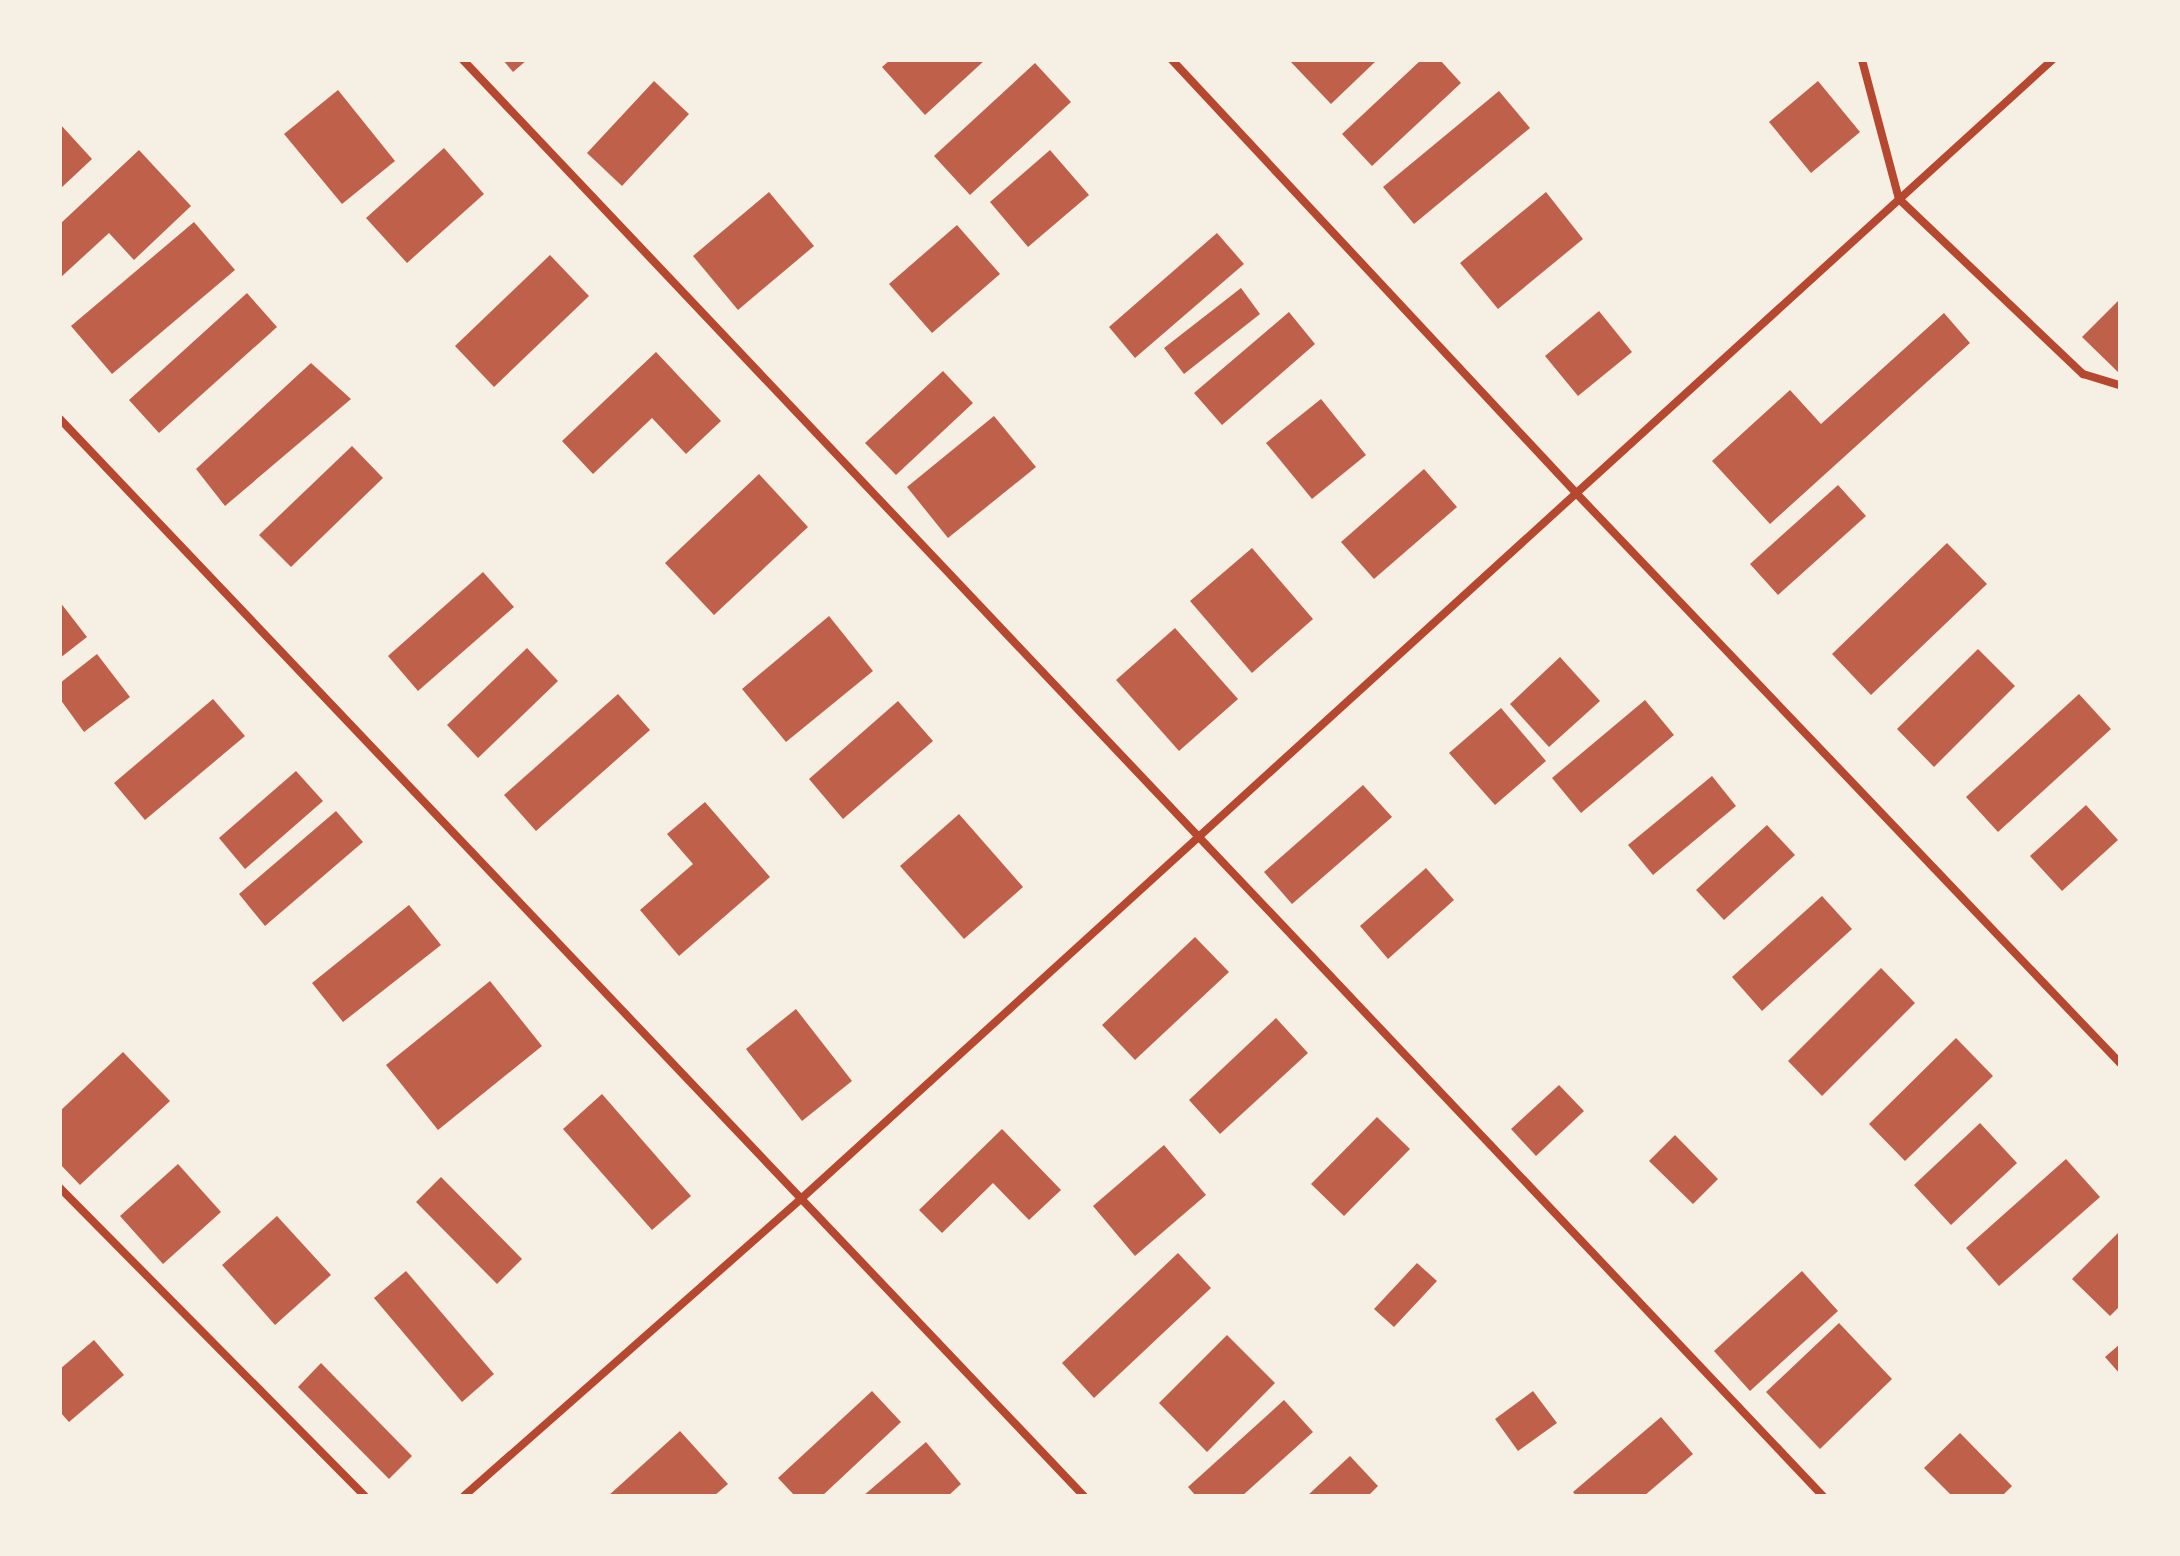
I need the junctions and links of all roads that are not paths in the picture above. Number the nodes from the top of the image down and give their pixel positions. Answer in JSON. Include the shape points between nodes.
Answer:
{"nodes":[{"id":1,"x":463,"y":60,"type":"edge"},
{"id":2,"x":1172,"y":60,"type":"edge"},
{"id":3,"x":1862,"y":60,"type":"edge"},
{"id":4,"x":2052,"y":60,"type":"edge"},
{"id":5,"x":1899,"y":199,"type":"junction"},
{"id":6,"x":2120,"y":385,"type":"edge"},
{"id":7,"x":60,"y":419,"type":"edge"},
{"id":8,"x":1576,"y":493,"type":"junction"},
{"id":9,"x":1200,"y":836,"type":"junction"},
{"id":10,"x":2120,"y":1063,"type":"edge"},
{"id":11,"x":60,"y":1188,"type":"edge"},
{"id":12,"x":802,"y":1198,"type":"junction"},
{"id":13,"x":365,"y":1496,"type":"edge"},
{"id":14,"x":464,"y":1496,"type":"edge"},
{"id":15,"x":1084,"y":1496,"type":"edge"},
{"id":16,"x":1823,"y":1496,"type":"edge"}],
"edges":[{"from":1,"to":9,"type":"street"},
{"from":2,"to":8,"type":"street"},
{"from":3,"to":5,"type":"street"},
{"from":4,"to":5,"type":"street"},
{"from":5,"to":6,"type":"street","via":[[2083,374]]},
{"from":5,"to":8,"type":"street"},
{"from":7,"to":12,"type":"street"},
{"from":8,"to":9,"type":"street"},
{"from":8,"to":10,"type":"street"},
{"from":9,"to":12,"type":"street"},
{"from":9,"to":16,"type":"street"},
{"from":11,"to":13,"type":"street"},
{"from":12,"to":14,"type":"street"},
{"from":12,"to":15,"type":"street"}]}
